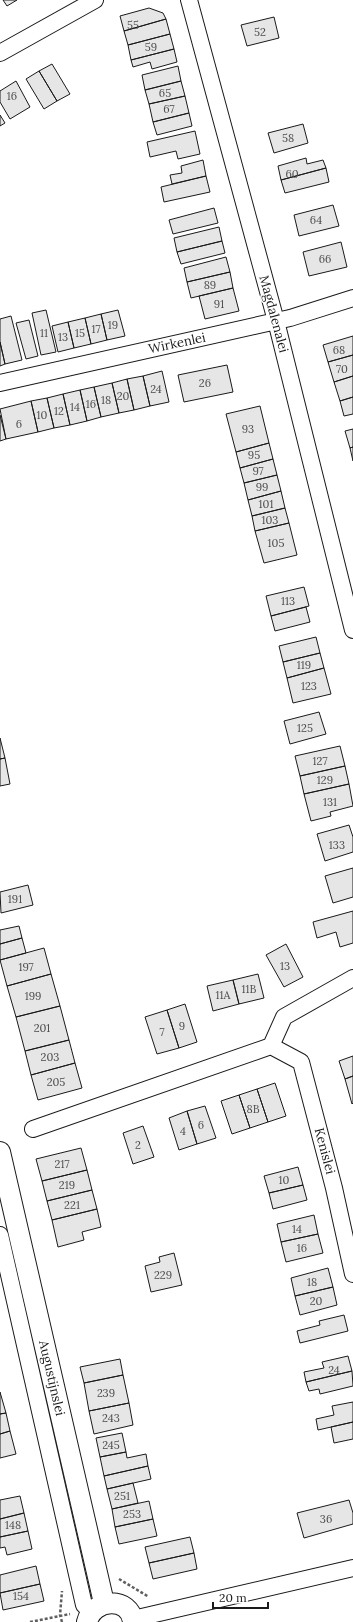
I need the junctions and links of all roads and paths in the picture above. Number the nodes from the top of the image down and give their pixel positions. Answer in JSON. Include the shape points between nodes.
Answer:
{"nodes":[{"id":1,"x":95,"y":0,"type":"edge"},
{"id":2,"x":190,"y":0,"type":"edge"},
{"id":3,"x":0,"y":53,"type":"edge"},
{"id":4,"x":353,"y":298,"type":"edge"},
{"id":5,"x":276,"y":321,"type":"junction"},
{"id":6,"x":0,"y":383,"type":"edge"},
{"id":7,"x":353,"y":630,"type":"edge"},
{"id":8,"x":353,"y":978,"type":"edge"},
{"id":9,"x":271,"y":1046,"type":"junction"},
{"id":10,"x":32,"y":1129,"type":"dead end"},
{"id":11,"x":1,"y":1163,"type":"edge"},
{"id":12,"x":0,"y":1235,"type":"edge"},
{"id":13,"x":353,"y":1274,"type":"edge"},
{"id":14,"x":353,"y":1568,"type":"edge"},
{"id":15,"x":89,"y":1612,"type":"edge"},
{"id":16,"x":133,"y":1621,"type":"edge"},
{"id":17,"x":30,"y":1622,"type":"edge"}],
"edges":[{"from":1,"to":3,"type":"street"},
{"from":2,"to":5,"type":"street","name":"Magdalenalei"},
{"from":4,"to":5,"type":"street","name":"Wirkenlei"},
{"from":5,"to":6,"type":"street","name":"Wirkenlei"},
{"from":5,"to":7,"type":"street","name":"Magdalenalei"},
{"from":8,"to":9,"type":"street","via":[[284,1017]]},
{"from":9,"to":10,"type":"street"},
{"from":9,"to":13,"type":"street","name":"Kenislei","via":[[301,1062],[334,1188]]},
{"from":11,"to":15,"type":"street","name":"Augustijnslei"},
{"from":12,"to":15,"type":"street","name":"Augustijnslei","via":[[84,1605]]},
{"from":14,"to":16,"type":"street"},
{"from":15,"to":16,"type":"street","via":[[118,1604],[130,1613]]},
{"from":15,"to":17,"type":"path"}]}
